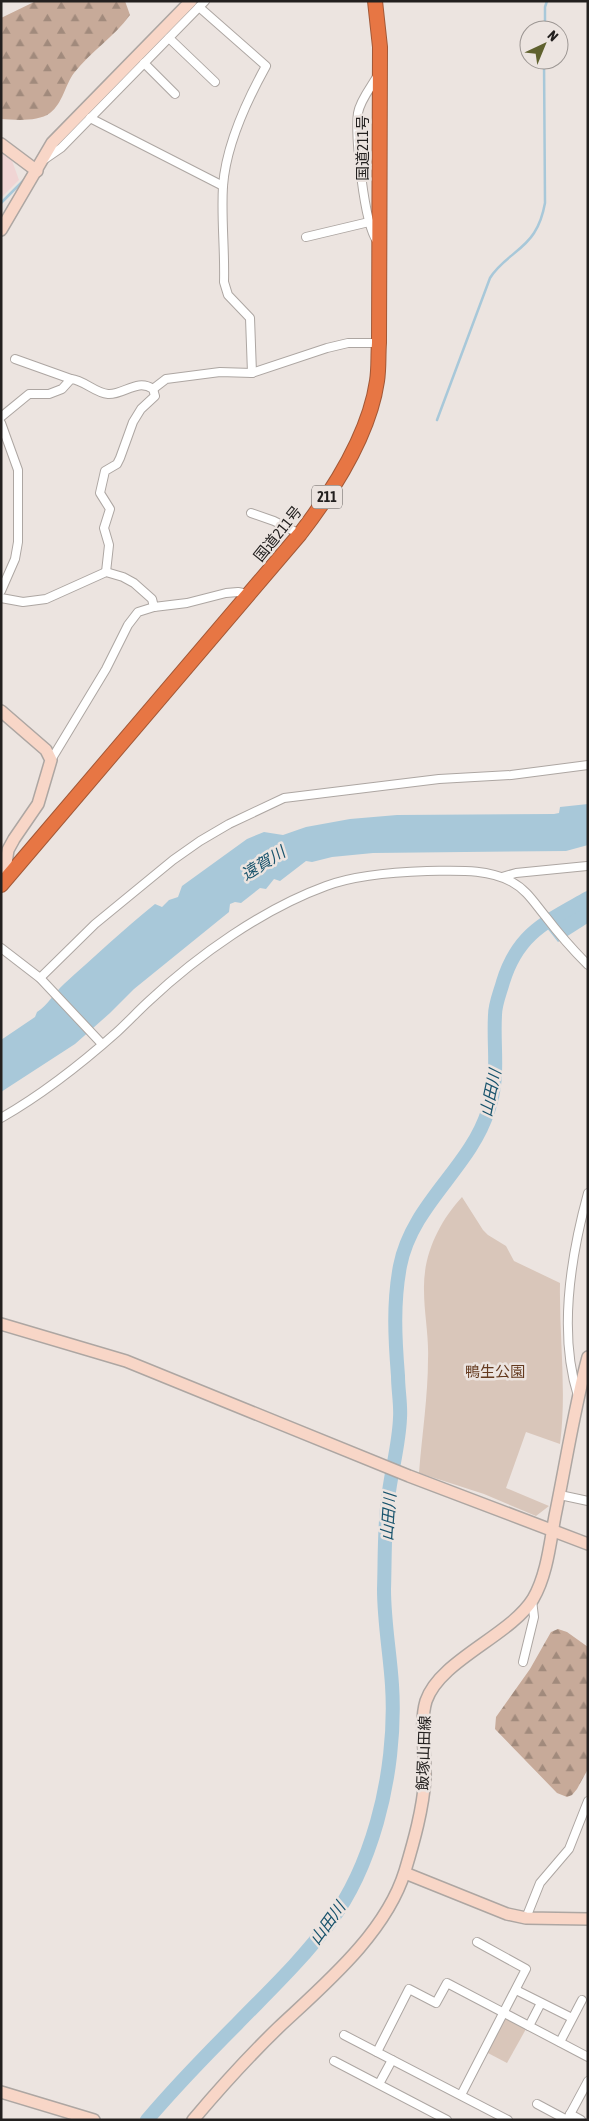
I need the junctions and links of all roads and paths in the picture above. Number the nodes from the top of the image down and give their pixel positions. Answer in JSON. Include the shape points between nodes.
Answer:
{"nodes":[{"id":1,"x":205,"y":1,"type":"edge"},
{"id":2,"x":375,"y":1,"type":"edge"},
{"id":3,"x":195,"y":4,"type":"edge"},
{"id":4,"x":169,"y":38,"type":"junction"},
{"id":5,"x":144,"y":64,"type":"junction"},
{"id":6,"x":380,"y":71,"type":"junction"},
{"id":7,"x":215,"y":82,"type":"dead end"},
{"id":8,"x":175,"y":94,"type":"dead end"},
{"id":9,"x":90,"y":118,"type":"junction"},
{"id":10,"x":1,"y":144,"type":"edge"},
{"id":11,"x":39,"y":166,"type":"junction"},
{"id":12,"x":223,"y":186,"type":"junction"},
{"id":13,"x":369,"y":222,"type":"junction"},
{"id":14,"x":1,"y":230,"type":"edge"},
{"id":15,"x":306,"y":237,"type":"dead end"},
{"id":16,"x":380,"y":245,"type":"junction"},
{"id":17,"x":379,"y":343,"type":"junction"},
{"id":18,"x":15,"y":359,"type":"dead end"},
{"id":19,"x":252,"y":373,"type":"junction"},
{"id":20,"x":71,"y":379,"type":"junction"},
{"id":21,"x":153,"y":389,"type":"junction"},
{"id":22,"x":1,"y":417,"type":"edge"},
{"id":23,"x":1,"y":422,"type":"edge"},
{"id":24,"x":251,"y":513,"type":"dead end"},
{"id":25,"x":300,"y":534,"type":"junction"},
{"id":26,"x":106,"y":572,"type":"junction"},
{"id":27,"x":1,"y":591,"type":"edge"},
{"id":28,"x":248,"y":594,"type":"junction"},
{"id":29,"x":1,"y":598,"type":"edge"},
{"id":30,"x":154,"y":607,"type":"junction"},
{"id":31,"x":1,"y":711,"type":"edge"},
{"id":32,"x":51,"y":760,"type":"junction"},
{"id":33,"x":588,"y":765,"type":"edge"},
{"id":34,"x":587,"y":866,"type":"edge"},
{"id":35,"x":502,"y":877,"type":"junction"},
{"id":36,"x":2,"y":884,"type":"edge"},
{"id":37,"x":1,"y":948,"type":"edge"},
{"id":38,"x":588,"y":966,"type":"edge"},
{"id":39,"x":41,"y":979,"type":"junction"},
{"id":40,"x":101,"y":1043,"type":"junction"},
{"id":41,"x":1,"y":1118,"type":"edge"},
{"id":42,"x":588,"y":1193,"type":"edge"},
{"id":43,"x":1,"y":1324,"type":"edge"},
{"id":44,"x":588,"y":1357,"type":"edge"},
{"id":45,"x":578,"y":1396,"type":"junction"},
{"id":46,"x":560,"y":1495,"type":"junction"},
{"id":47,"x":588,"y":1501,"type":"edge"},
{"id":48,"x":552,"y":1532,"type":"junction"},
{"id":49,"x":588,"y":1544,"type":"edge"},
{"id":50,"x":532,"y":1600,"type":"junction"},
{"id":51,"x":523,"y":1662,"type":"dead end"},
{"id":52,"x":588,"y":1801,"type":"edge"},
{"id":53,"x":405,"y":1873,"type":"junction"},
{"id":54,"x":526,"y":1918,"type":"junction"},
{"id":55,"x":588,"y":1919,"type":"edge"},
{"id":56,"x":477,"y":1942,"type":"dead end"},
{"id":57,"x":516,"y":1990,"type":"junction"},
{"id":58,"x":582,"y":2000,"type":"dead end"},
{"id":59,"x":541,"y":2003,"type":"junction"},
{"id":60,"x":504,"y":2013,"type":"junction"},
{"id":61,"x":572,"y":2018,"type":"junction"},
{"id":62,"x":529,"y":2026,"type":"junction"},
{"id":63,"x":344,"y":2035,"type":"dead end"},
{"id":64,"x":560,"y":2042,"type":"junction"},
{"id":65,"x":377,"y":2052,"type":"junction"},
{"id":66,"x":588,"y":2057,"type":"edge"},
{"id":67,"x":392,"y":2060,"type":"junction"},
{"id":68,"x":334,"y":2061,"type":"dead end"},
{"id":69,"x":379,"y":2084,"type":"junction"},
{"id":70,"x":586,"y":2087,"type":"edge"},
{"id":71,"x":1,"y":2092,"type":"edge"},
{"id":72,"x":460,"y":2095,"type":"junction"},
{"id":73,"x":537,"y":2104,"type":"dead end"},
{"id":74,"x":490,"y":2111,"type":"junction"},
{"id":75,"x":568,"y":2118,"type":"edge"},
{"id":76,"x":94,"y":2120,"type":"edge"},
{"id":77,"x":192,"y":2120,"type":"edge"},
{"id":78,"x":447,"y":2120,"type":"edge"},
{"id":79,"x":486,"y":2120,"type":"edge"},
{"id":80,"x":508,"y":2120,"type":"edge"},
{"id":81,"x":581,"y":2120,"type":"edge"}],
"edges":[{"from":1,"to":3,"type":"street"},
{"from":2,"to":6,"type":"highway","name":"国道211号","number":"211"},
{"from":3,"to":4,"type":"street"},
{"from":3,"to":11,"type":"street","via":[[58,137]]},
{"from":3,"to":12,"type":"street","via":[[266,66],[253,89],[227,157]]},
{"from":4,"to":5,"type":"street"},
{"from":4,"to":7,"type":"street"},
{"from":5,"to":8,"type":"street"},
{"from":5,"to":9,"type":"street"},
{"from":6,"to":13,"type":"street","via":[[358,112],[360,163]]},
{"from":6,"to":16,"type":"highway","name":"国道211号","number":"211"},
{"from":9,"to":11,"type":"street"},
{"from":9,"to":12,"type":"street"},
{"from":10,"to":11,"type":"street"},
{"from":11,"to":14,"type":"street"},
{"from":12,"to":19,"type":"street","via":[[224,282],[228,295],[250,318]]},
{"from":13,"to":15,"type":"street"},
{"from":13,"to":16,"type":"street"},
{"from":16,"to":17,"type":"highway","name":"国道211号","number":"211"},
{"from":17,"to":19,"type":"street","via":[[348,343]]},
{"from":17,"to":25,"type":"highway","name":"国道211号","number":"211","via":[[377,382],[358,439],[333,488]]},
{"from":18,"to":20,"type":"street"},
{"from":19,"to":21,"type":"street","via":[[220,372],[166,380]]},
{"from":20,"to":21,"type":"street","via":[[106,394],[139,385]]},
{"from":20,"to":22,"type":"street","via":[[62,389],[49,394],[29,394]]},
{"from":21,"to":26,"type":"street","via":[[155,396],[133,422],[117,464],[105,471],[100,493],[110,509],[104,528],[109,546]]},
{"from":23,"to":27,"type":"street","via":[[18,470],[18,542],[15,560]]},
{"from":24,"to":25,"type":"street"},
{"from":25,"to":28,"type":"highway","name":"国道211号","number":"211"},
{"from":26,"to":29,"type":"street","via":[[46,599],[23,602]]},
{"from":26,"to":30,"type":"street","via":[[134,583],[152,599]]},
{"from":28,"to":30,"type":"street","via":[[226,593],[188,603]]},
{"from":28,"to":36,"type":"highway","name":"国道211号","number":"211"},
{"from":30,"to":32,"type":"street","via":[[133,617]]},
{"from":31,"to":32,"type":"street","via":[[46,750]]},
{"from":32,"to":36,"type":"street","via":[[38,804],[8,850]]},
{"from":33,"to":39,"type":"street","via":[[284,798],[229,824],[173,860],[96,924]]},
{"from":34,"to":35,"type":"street"},
{"from":35,"to":38,"type":"street","via":[[527,893]]},
{"from":35,"to":40,"type":"street","via":[[454,871],[369,876],[328,885],[282,904],[219,944]]},
{"from":37,"to":39,"type":"street"},
{"from":39,"to":40,"type":"street"},
{"from":40,"to":41,"type":"street","via":[[52,1086]]},
{"from":42,"to":45,"type":"street","via":[[579,1226],[569,1299],[570,1362]]},
{"from":43,"to":48,"type":"street","via":[[126,1361]]},
{"from":44,"to":45,"type":"street","name":"飯塚山田線"},
{"from":45,"to":46,"type":"street","name":"飯塚山田線"},
{"from":46,"to":47,"type":"street"},
{"from":46,"to":48,"type":"street","name":"飯塚山田線"},
{"from":48,"to":49,"type":"street"},
{"from":48,"to":50,"type":"street","name":"飯塚山田線","via":[[544,1570]]},
{"from":50,"to":51,"type":"street","via":[[534,1617]]},
{"from":50,"to":53,"type":"street","name":"飯塚山田線","via":[[522,1612],[449,1671],[433,1688],[426,1702],[425,1779]]},
{"from":52,"to":54,"type":"street","via":[[569,1849],[540,1883]]},
{"from":53,"to":54,"type":"street","via":[[507,1914]]},
{"from":53,"to":77,"type":"street","name":"飯塚山田線","via":[[385,1912],[360,1946],[229,2077]]},
{"from":54,"to":55,"type":"street"},
{"from":56,"to":57,"type":"street","via":[[526,1968]]},
{"from":57,"to":59,"type":"street"},
{"from":57,"to":60,"type":"street"},
{"from":58,"to":61,"type":"street"},
{"from":59,"to":61,"type":"street"},
{"from":59,"to":62,"type":"street"},
{"from":60,"to":62,"type":"street"},
{"from":60,"to":65,"type":"street","via":[[447,1983],[436,2004],[409,1989]]},
{"from":60,"to":72,"type":"street"},
{"from":61,"to":64,"type":"street"},
{"from":62,"to":64,"type":"street"},
{"from":63,"to":65,"type":"street"},
{"from":64,"to":66,"type":"street"},
{"from":65,"to":67,"type":"street"},
{"from":67,"to":69,"type":"street"},
{"from":67,"to":72,"type":"street"},
{"from":68,"to":69,"type":"street"},
{"from":69,"to":78,"type":"street"},
{"from":70,"to":75,"type":"street"},
{"from":71,"to":76,"type":"street"},
{"from":72,"to":74,"type":"street"},
{"from":73,"to":75,"type":"street"},
{"from":74,"to":79,"type":"street"},
{"from":74,"to":80,"type":"street"},
{"from":75,"to":81,"type":"street"}]}
